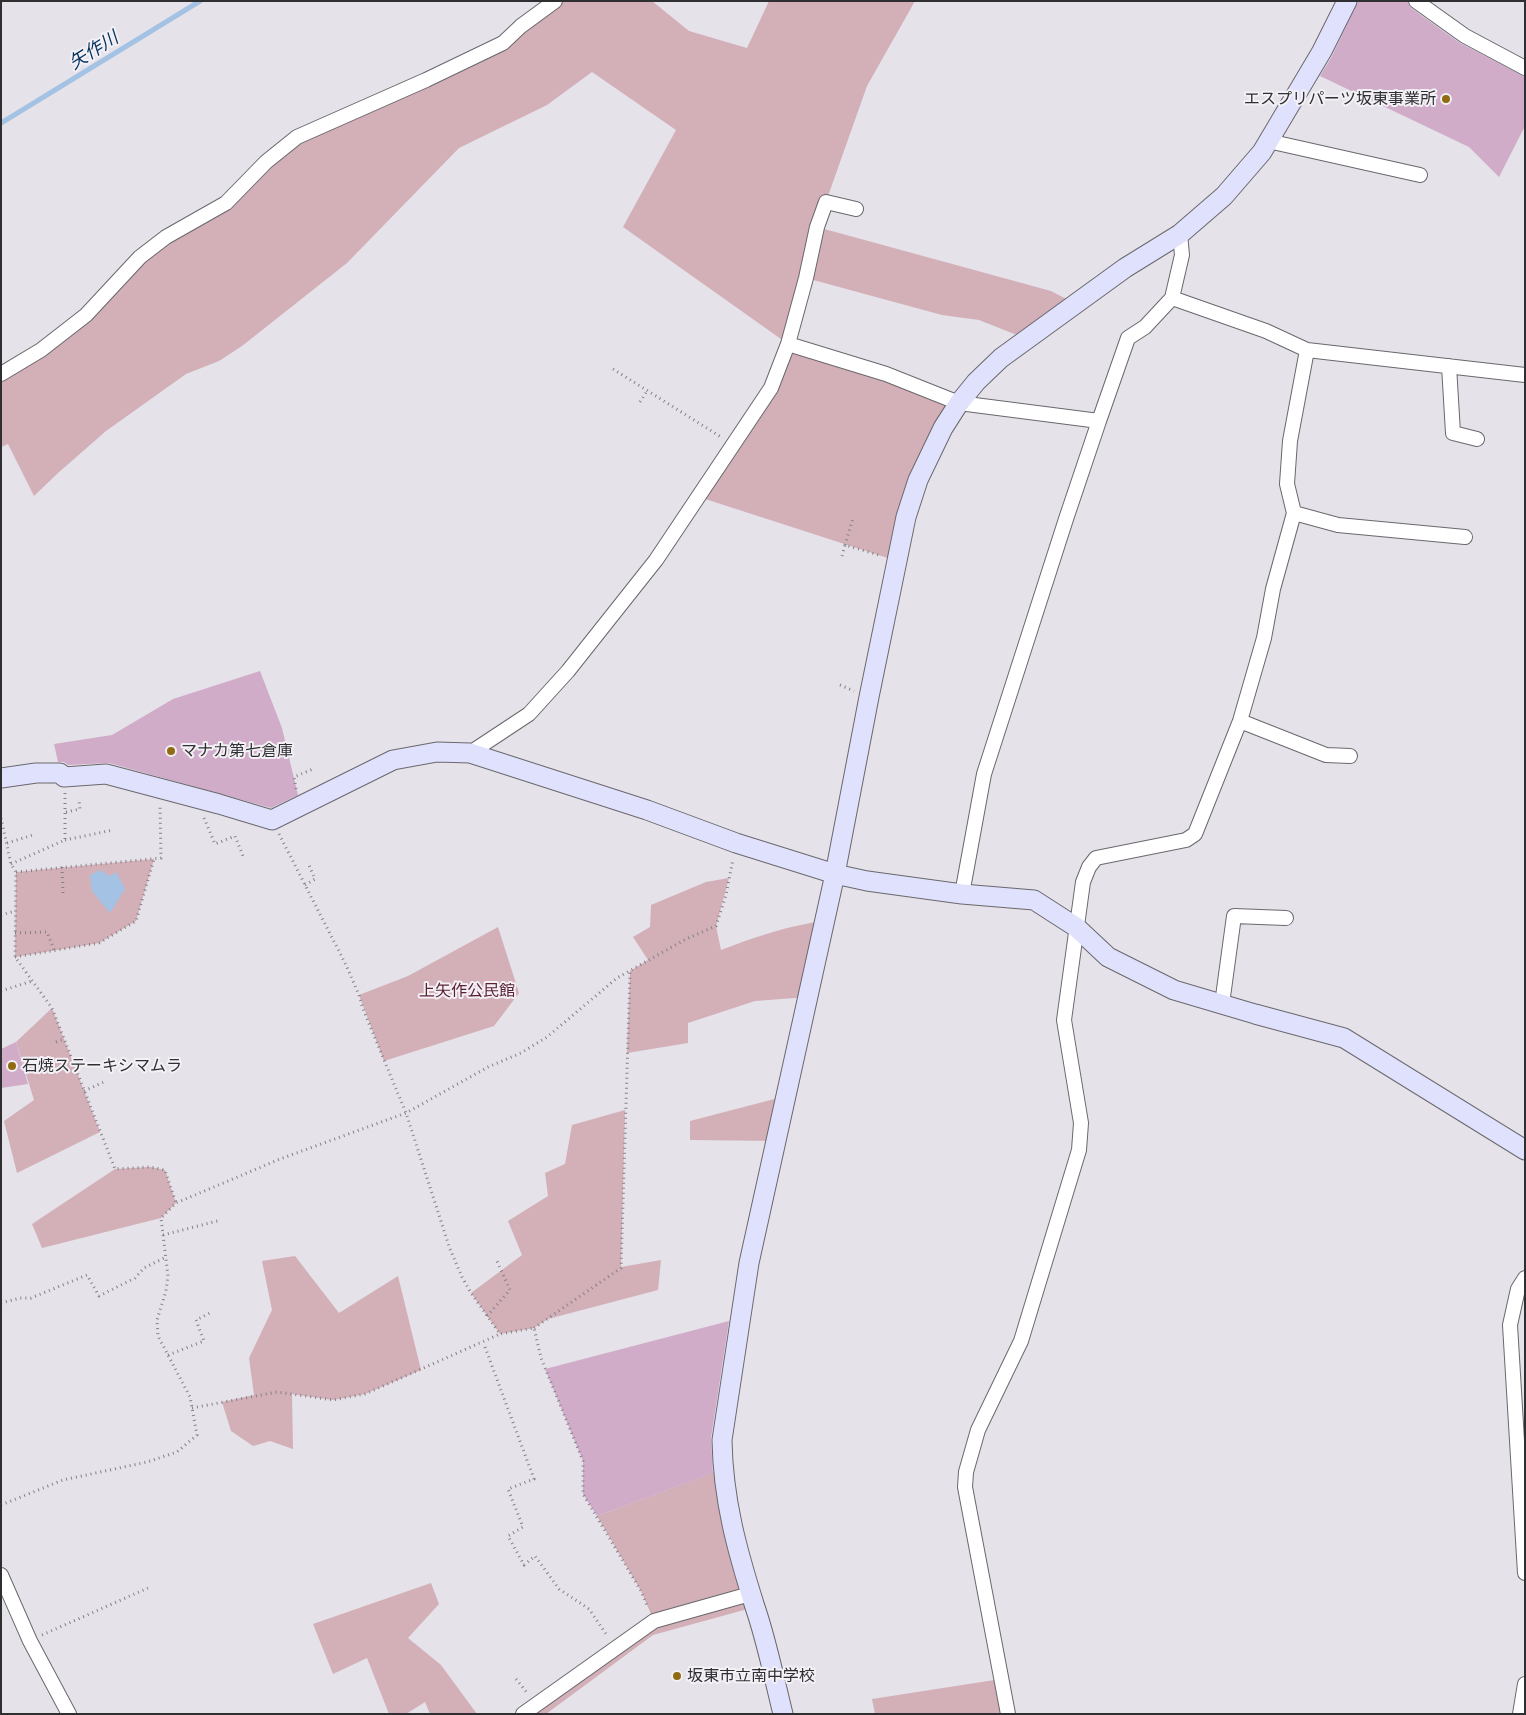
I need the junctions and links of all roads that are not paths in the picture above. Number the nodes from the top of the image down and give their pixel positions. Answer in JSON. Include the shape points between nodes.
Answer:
{"nodes":[{"id":1,"x":555,"y":1,"type":"edge"},
{"id":2,"x":1346,"y":1,"type":"edge"},
{"id":3,"x":1416,"y":1,"type":"edge"},
{"id":4,"x":1525,"y":68,"type":"edge"},
{"id":5,"x":1268,"y":141,"type":"junction"},
{"id":6,"x":1420,"y":175,"type":"dead end"},
{"id":7,"x":856,"y":209,"type":"dead end"},
{"id":8,"x":1180,"y":234,"type":"junction"},
{"id":9,"x":1172,"y":298,"type":"junction"},
{"id":10,"x":788,"y":344,"type":"junction"},
{"id":11,"x":1307,"y":350,"type":"junction"},
{"id":12,"x":1449,"y":366,"type":"junction"},
{"id":13,"x":1,"y":374,"type":"edge"},
{"id":14,"x":1525,"y":375,"type":"edge"},
{"id":15,"x":959,"y":403,"type":"junction"},
{"id":16,"x":1099,"y":421,"type":"junction"},
{"id":17,"x":1477,"y":439,"type":"dead end"},
{"id":18,"x":1294,"y":512,"type":"junction"},
{"id":19,"x":1465,"y":537,"type":"dead end"},
{"id":20,"x":1240,"y":721,"type":"junction"},
{"id":21,"x":470,"y":752,"type":"junction"},
{"id":22,"x":1350,"y":756,"type":"dead end"},
{"id":23,"x":1,"y":778,"type":"edge"},
{"id":24,"x":835,"y":874,"type":"junction"},
{"id":25,"x":962,"y":894,"type":"junction"},
{"id":26,"x":1286,"y":918,"type":"dead end"},
{"id":27,"x":1076,"y":927,"type":"junction"},
{"id":28,"x":1222,"y":1004,"type":"junction"},
{"id":29,"x":1525,"y":1150,"type":"edge"},
{"id":30,"x":1525,"y":1278,"type":"edge"},
{"id":31,"x":1525,"y":1573,"type":"edge"},
{"id":32,"x":1,"y":1575,"type":"edge"},
{"id":33,"x":750,"y":1594,"type":"junction"},
{"id":34,"x":1525,"y":1684,"type":"edge"},
{"id":35,"x":69,"y":1714,"type":"edge"},
{"id":36,"x":523,"y":1714,"type":"edge"},
{"id":37,"x":783,"y":1714,"type":"edge"},
{"id":38,"x":1008,"y":1714,"type":"edge"},
{"id":39,"x":1520,"y":1714,"type":"edge"}],
"edges":[{"from":1,"to":13,"type":"street","via":[[503,43],[297,137],[266,162],[226,203],[166,237],[140,257],[86,315],[41,350]]},
{"from":2,"to":5,"type":"street","via":[[1322,51]]},
{"from":3,"to":4,"type":"street","via":[[1465,36]]},
{"from":5,"to":6,"type":"street"},
{"from":5,"to":8,"type":"street","via":[[1224,196]]},
{"from":7,"to":10,"type":"street","via":[[826,202]]},
{"from":8,"to":9,"type":"street","via":[[1182,255]]},
{"from":8,"to":15,"type":"street","via":[[1125,268],[1001,358]]},
{"from":9,"to":11,"type":"street","via":[[1266,331]]},
{"from":9,"to":16,"type":"street","via":[[1145,327],[1128,338]]},
{"from":10,"to":15,"type":"street","via":[[886,374]]},
{"from":10,"to":21,"type":"street","via":[[771,388],[656,560],[568,671],[529,714]]},
{"from":11,"to":12,"type":"street"},
{"from":11,"to":18,"type":"street","via":[[1290,441],[1287,484]]},
{"from":12,"to":14,"type":"street"},
{"from":12,"to":17,"type":"street","via":[[1453,433]]},
{"from":15,"to":16,"type":"street"},
{"from":15,"to":24,"type":"street","via":[[918,480],[906,517]]},
{"from":16,"to":25,"type":"street","via":[[984,774]]},
{"from":18,"to":19,"type":"street","via":[[1338,525]]},
{"from":18,"to":20,"type":"street"},
{"from":20,"to":22,"type":"street","via":[[1326,755]]},
{"from":20,"to":27,"type":"street","via":[[1196,834],[1186,840],[1096,858],[1083,882]]},
{"from":21,"to":23,"type":"street","via":[[436,752],[393,760],[272,820],[106,774],[64,777],[60,773],[36,773]]},
{"from":21,"to":24,"type":"street","via":[[647,810],[736,844]]},
{"from":24,"to":25,"type":"street"},
{"from":24,"to":33,"type":"street","via":[[749,1263],[722,1440],[732,1531]]},
{"from":25,"to":27,"type":"street","via":[[1034,900]]},
{"from":26,"to":28,"type":"street","via":[[1234,916]]},
{"from":27,"to":28,"type":"street","via":[[1108,957],[1174,990]]},
{"from":27,"to":38,"type":"street","via":[[1064,1020],[1081,1123],[1079,1150],[1021,1341],[978,1430],[966,1472],[965,1487]]},
{"from":28,"to":29,"type":"street","via":[[1344,1038]]},
{"from":30,"to":31,"type":"street","via":[[1518,1289],[1510,1325]]},
{"from":32,"to":35,"type":"street","via":[[30,1641]]},
{"from":33,"to":36,"type":"street","via":[[654,1621]]},
{"from":33,"to":37,"type":"street"},
{"from":34,"to":39,"type":"street"}]}
